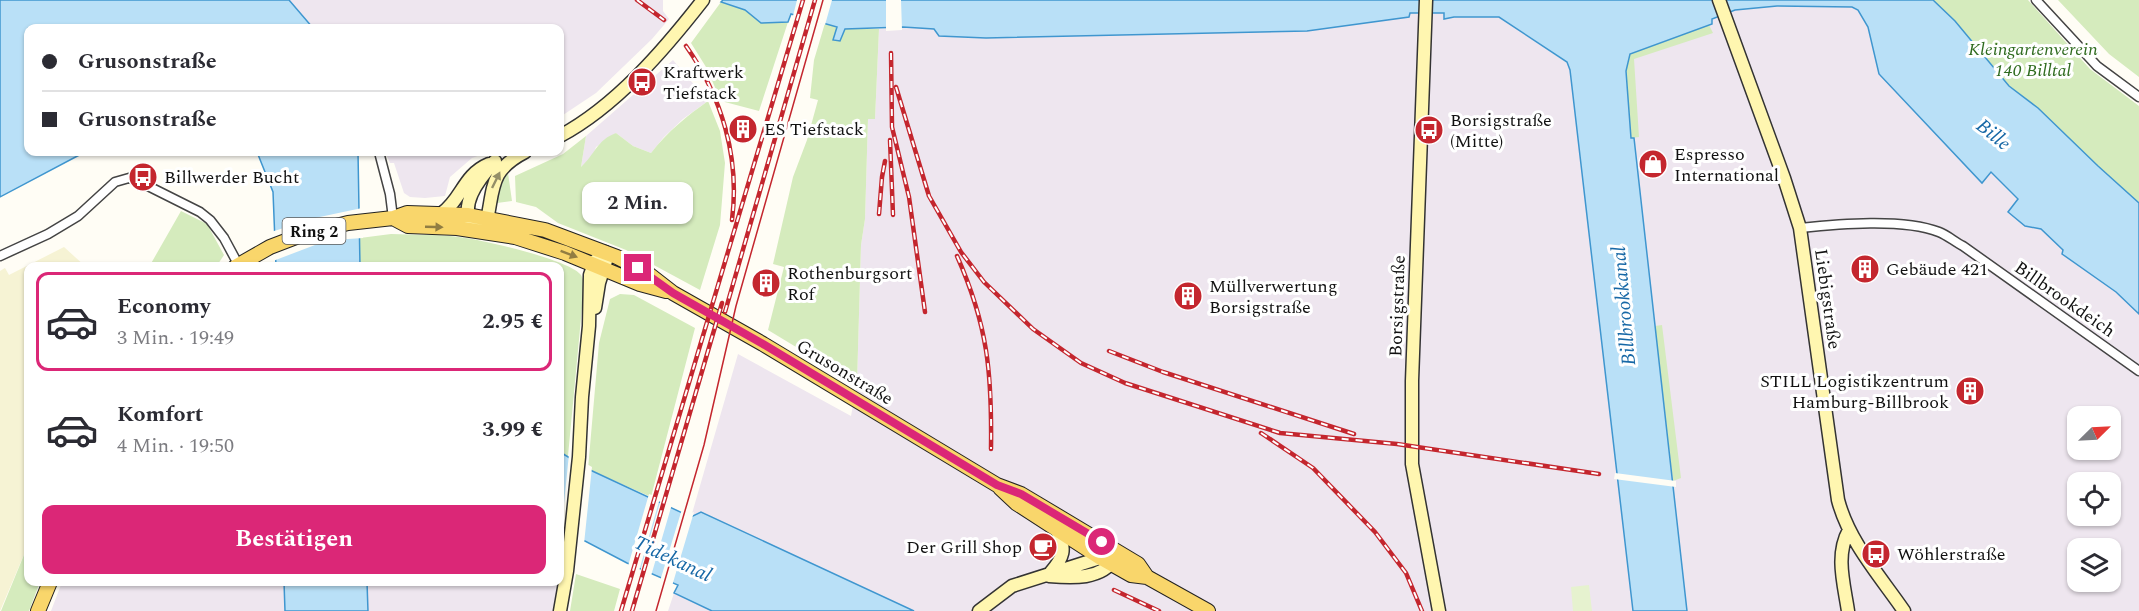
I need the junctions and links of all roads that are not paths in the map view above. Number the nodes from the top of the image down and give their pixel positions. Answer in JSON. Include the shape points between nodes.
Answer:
{"nodes":[{"id":1,"x":703,"y":0,"type":"edge"},
{"id":2,"x":1426,"y":0,"type":"edge"},
{"id":3,"x":1719,"y":0,"type":"edge"},
{"id":4,"x":2036,"y":0,"type":"edge"},
{"id":5,"x":2139,"y":97,"type":"edge"},
{"id":6,"x":564,"y":134,"type":"edge"},
{"id":7,"x":380,"y":156,"type":"edge"},
{"id":8,"x":512,"y":156,"type":"edge"},
{"id":9,"x":517,"y":156,"type":"edge"},
{"id":10,"x":495,"y":162,"type":"junction"},
{"id":11,"x":442,"y":213,"type":"junction"},
{"id":12,"x":468,"y":214,"type":"junction"},
{"id":13,"x":393,"y":218,"type":"junction"},
{"id":14,"x":487,"y":218,"type":"junction"},
{"id":15,"x":1800,"y":228,"type":"junction"},
{"id":16,"x":476,"y":230,"type":"junction"},
{"id":17,"x":605,"y":252,"type":"junction"},
{"id":18,"x":0,"y":256,"type":"edge"},
{"id":19,"x":234,"y":262,"type":"edge"},
{"id":20,"x":243,"y":262,"type":"edge"},
{"id":21,"x":599,"y":266,"type":"junction"},
{"id":22,"x":673,"y":293,"type":"junction"},
{"id":23,"x":2139,"y":371,"type":"edge"},
{"id":24,"x":997,"y":485,"type":"junction"},
{"id":25,"x":1849,"y":530,"type":"junction"},
{"id":26,"x":1057,"y":531,"type":"junction"},
{"id":27,"x":1110,"y":558,"type":"junction"},
{"id":28,"x":1048,"y":576,"type":"junction"},
{"id":29,"x":564,"y":585,"type":"edge"},
{"id":30,"x":48,"y":586,"type":"edge"},
{"id":31,"x":564,"y":586,"type":"edge"},
{"id":32,"x":38,"y":611,"type":"edge"},
{"id":33,"x":560,"y":611,"type":"edge"},
{"id":34,"x":980,"y":611,"type":"edge"},
{"id":35,"x":1208,"y":611,"type":"edge"},
{"id":36,"x":1439,"y":611,"type":"edge"},
{"id":37,"x":1848,"y":611,"type":"edge"},
{"id":38,"x":1904,"y":611,"type":"edge"}],
"edges":[{"from":1,"to":6,"type":"street","via":[[602,109]]},
{"from":2,"to":36,"type":"street","name":"Borsigstraße","via":[[1412,465]]},
{"from":3,"to":15,"type":"street","name":"Liebigstraße"},
{"from":4,"to":5,"type":"street","via":[[2097,66]]},
{"from":7,"to":13,"type":"street"},
{"from":8,"to":10,"type":"street"},
{"from":14,"to":9,"type":"street","one_way":true,"via":[[493,182]]},
{"from":10,"to":11,"type":"street","via":[[470,177]]},
{"from":10,"to":12,"type":"street","via":[[473,192]]},
{"from":11,"to":12,"type":"main road","number":"Ring 2"},
{"from":11,"to":13,"type":"main road","number":"Ring 2","via":[[407,213]]},
{"from":12,"to":14,"type":"main road","name":"Grusonstraße","number":"Ring 2"},
{"from":12,"to":16,"type":"street"},
{"from":13,"to":16,"type":"main road","number":"Ring 2","one_way":true,"via":[[408,226]]},
{"from":13,"to":20,"type":"main road","number":"Ring 2","via":[[348,223],[304,234]]},
{"from":14,"to":16,"type":"street"},
{"from":14,"to":17,"type":"main road","name":"Grusonstraße","number":"Ring 2","via":[[545,230]]},
{"from":15,"to":23,"type":"street","name":"Billbrookdeich","via":[[1902,224],[1939,232]]},
{"from":15,"to":25,"type":"street","name":"Liebigstraße","via":[[1838,500]]},
{"from":16,"to":21,"type":"main road","name":"Grusonstraße","number":"Ring 2","one_way":true,"via":[[521,238]]},
{"from":17,"to":21,"type":"street"},
{"from":17,"to":22,"type":"main road","name":"Grusonstraße","number":"Ring 2","via":[[646,272]]},
{"from":18,"to":19,"type":"street","via":[[69,222],[115,182],[129,178],[200,212],[219,230]]},
{"from":21,"to":22,"type":"main road","name":"Grusonstraße","number":"Ring 2"},
{"from":21,"to":29,"type":"street","via":[[590,275],[579,457]]},
{"from":22,"to":24,"type":"main road","name":"Grusonstraße","number":"Ring 2"},
{"from":24,"to":26,"type":"main road","name":"Grusonstraße","number":"Ring 2"},
{"from":24,"to":27,"type":"main road","name":"Grusonstraße","number":"Ring 2","via":[[1021,494]]},
{"from":25,"to":37,"type":"street","via":[[1843,540],[1841,558]]},
{"from":25,"to":38,"type":"street","name":"Liebigstraße"},
{"from":26,"to":27,"type":"main road","name":"Grusonstraße","number":"Ring 2"},
{"from":26,"to":28,"type":"street","via":[[1064,554]]},
{"from":27,"to":28,"type":"street","via":[[1067,567]]},
{"from":27,"to":35,"type":"main road","name":"Grusonstraße","number":"Ring 2","via":[[1138,564],[1147,577]]},
{"from":28,"to":34,"type":"street","via":[[1012,586]]},
{"from":30,"to":32,"type":"main road"},
{"from":31,"to":33,"type":"street"}]}
